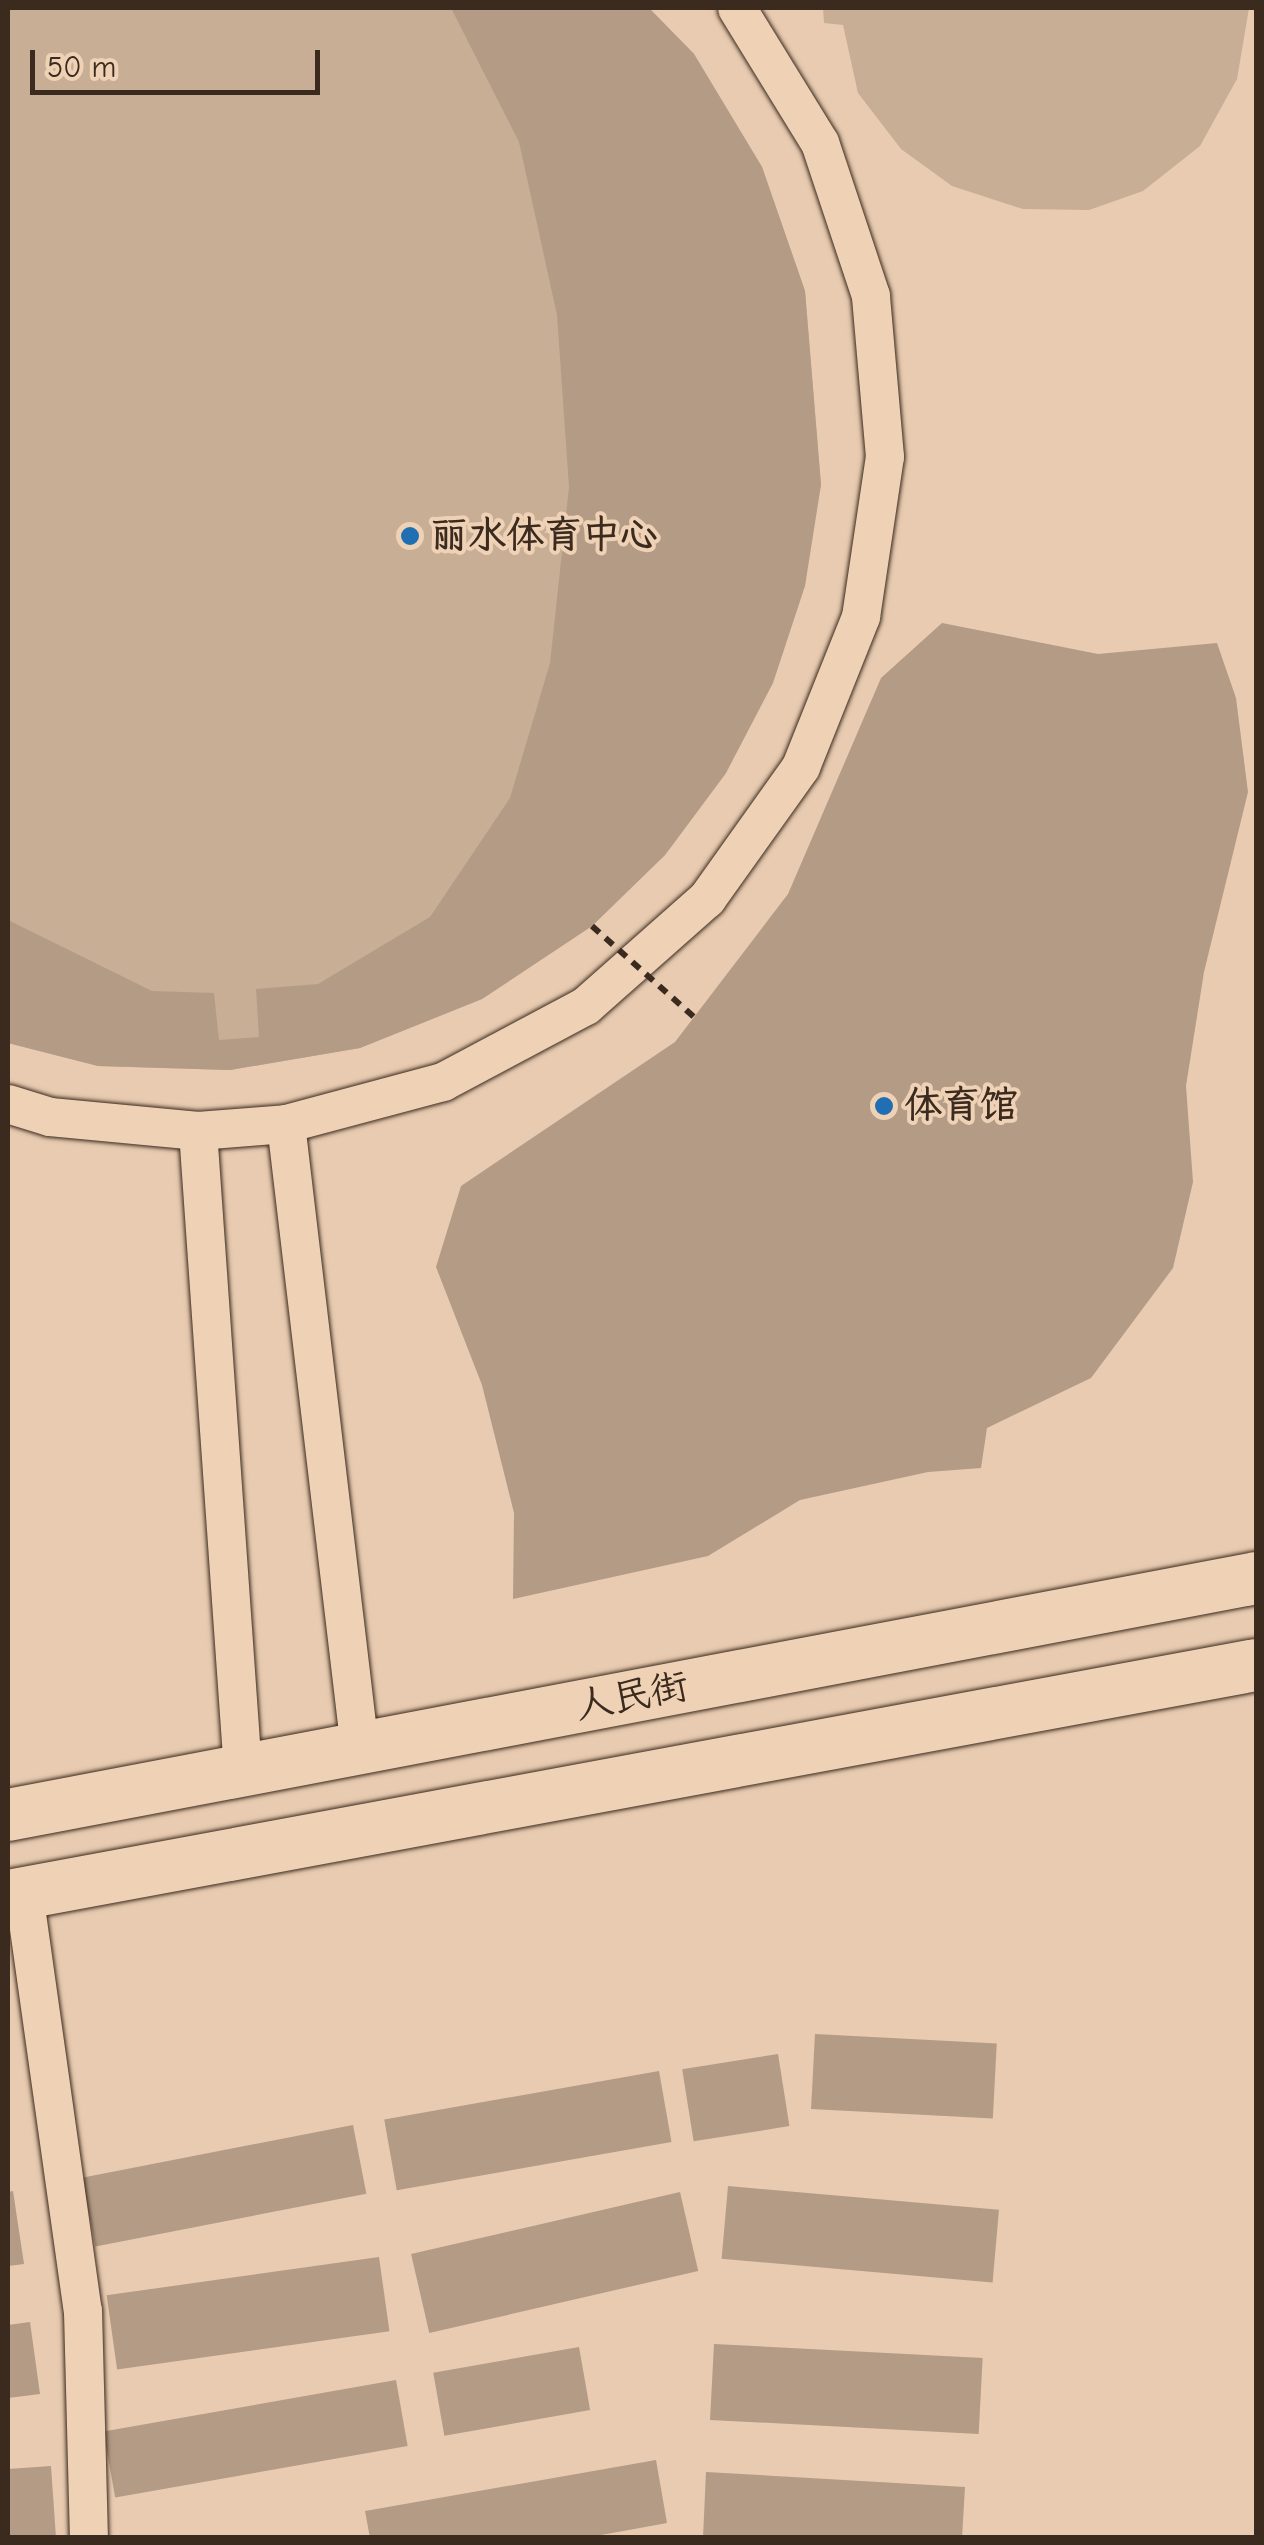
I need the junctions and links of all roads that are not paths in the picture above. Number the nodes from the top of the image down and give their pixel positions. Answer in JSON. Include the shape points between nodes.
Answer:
{"nodes":[{"id":1,"x":737,"y":8,"type":"edge"},
{"id":2,"x":8,"y":1104,"type":"edge"},
{"id":3,"x":286,"y":1124,"type":"junction"},
{"id":4,"x":198,"y":1131,"type":"junction"},
{"id":5,"x":1256,"y":1578,"type":"edge"},
{"id":6,"x":1256,"y":1665,"type":"edge"},
{"id":7,"x":360,"y":1748,"type":"junction"},
{"id":8,"x":244,"y":1770,"type":"junction"},
{"id":9,"x":8,"y":1816,"type":"edge"},
{"id":10,"x":16,"y":1894,"type":"edge"},
{"id":11,"x":89,"y":2538,"type":"edge"}],
"edges":[{"from":1,"to":3,"type":"street","via":[[820,142],[871,296],[884,440],[861,617],[801,767],[708,899],[586,1006],[443,1082]]},
{"from":2,"to":4,"type":"street","via":[[50,1117]]},
{"from":3,"to":4,"type":"street"},
{"from":3,"to":7,"type":"street"},
{"from":4,"to":8,"type":"street"},
{"from":5,"to":7,"type":"main road","name":"人民街"},
{"from":6,"to":10,"type":"main road"},
{"from":7,"to":8,"type":"main road","name":"人民街"},
{"from":8,"to":9,"type":"main road","name":"人民街"},
{"from":10,"to":11,"type":"street","via":[[82,2310]]}]}
